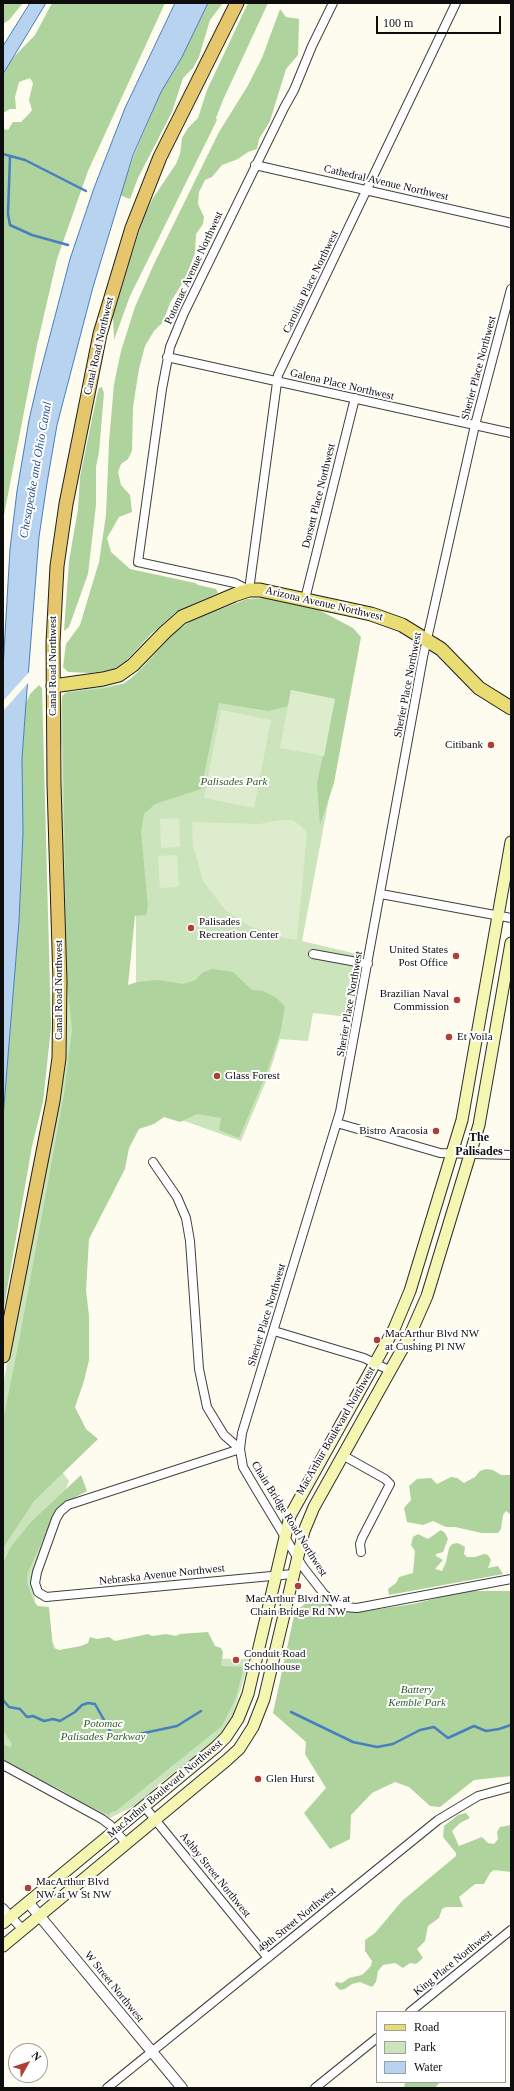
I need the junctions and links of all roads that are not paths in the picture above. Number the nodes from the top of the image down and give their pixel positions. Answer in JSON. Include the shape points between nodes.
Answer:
{"nodes":[{"id":1,"x":237,"y":3,"type":"edge"},
{"id":2,"x":333,"y":3,"type":"edge"},
{"id":3,"x":456,"y":3,"type":"edge"},
{"id":4,"x":255,"y":165,"type":"junction"},
{"id":5,"x":367,"y":190,"type":"junction"},
{"id":6,"x":511,"y":222,"type":"edge"},
{"id":7,"x":511,"y":289,"type":"edge"},
{"id":8,"x":168,"y":357,"type":"junction"},
{"id":9,"x":277,"y":381,"type":"junction"},
{"id":10,"x":355,"y":398,"type":"junction"},
{"id":11,"x":475,"y":426,"type":"junction"},
{"id":12,"x":511,"y":433,"type":"edge"},
{"id":13,"x":138,"y":562,"type":"joint"},
{"id":14,"x":249,"y":590,"type":"junction"},
{"id":15,"x":305,"y":599,"type":"junction"},
{"id":16,"x":427,"y":639,"type":"junction"},
{"id":17,"x":53,"y":686,"type":"junction"},
{"id":18,"x":511,"y":708,"type":"edge"},
{"id":19,"x":511,"y":842,"type":"edge"},
{"id":20,"x":381,"y":894,"type":"junction"},
{"id":21,"x":499,"y":916,"type":"junction"},
{"id":22,"x":511,"y":918,"type":"edge"},
{"id":23,"x":511,"y":943,"type":"edge"},
{"id":24,"x":313,"y":954,"type":"dead end"},
{"id":25,"x":368,"y":964,"type":"junction"},
{"id":26,"x":337,"y":1123,"type":"junction"},
{"id":27,"x":453,"y":1153,"type":"junction"},
{"id":28,"x":471,"y":1154,"type":"junction"},
{"id":29,"x":511,"y":1155,"type":"edge"},
{"id":30,"x":153,"y":1162,"type":"dead end"},
{"id":31,"x":274,"y":1331,"type":"junction"},
{"id":32,"x":3,"y":1356,"type":"edge"},
{"id":33,"x":375,"y":1363,"type":"junction"},
{"id":34,"x":391,"y":1371,"type":"junction"},
{"id":35,"x":240,"y":1449,"type":"junction"},
{"id":36,"x":344,"y":1456,"type":"junction"},
{"id":37,"x":285,"y":1534,"type":"junction"},
{"id":38,"x":360,"y":1552,"type":"dead end"},
{"id":39,"x":296,"y":1556,"type":"junction"},
{"id":40,"x":276,"y":1574,"type":"junction"},
{"id":41,"x":293,"y":1574,"type":"junction"},
{"id":42,"x":511,"y":1579,"type":"edge"},
{"id":43,"x":3,"y":1766,"type":"edge"},
{"id":44,"x":511,"y":1787,"type":"edge"},
{"id":45,"x":144,"y":1806,"type":"junction"},
{"id":46,"x":155,"y":1819,"type":"junction"},
{"id":47,"x":116,"y":1831,"type":"junction"},
{"id":48,"x":127,"y":1844,"type":"junction"},
{"id":49,"x":28,"y":1902,"type":"junction"},
{"id":50,"x":3,"y":1908,"type":"edge"},
{"id":51,"x":40,"y":1916,"type":"junction"},
{"id":52,"x":7,"y":1920,"type":"edge"},
{"id":53,"x":22,"y":1930,"type":"junction"},
{"id":54,"x":511,"y":1930,"type":"edge"},
{"id":55,"x":3,"y":1946,"type":"edge"},
{"id":56,"x":268,"y":1958,"type":"junction"},
{"id":57,"x":411,"y":2011,"type":"edge"},
{"id":58,"x":376,"y":2039,"type":"edge"},
{"id":59,"x":152,"y":2052,"type":"junction"},
{"id":60,"x":107,"y":2088,"type":"edge"},
{"id":61,"x":182,"y":2088,"type":"edge"},
{"id":62,"x":315,"y":2088,"type":"edge"}],
"edges":[{"from":1,"to":17,"type":"highway","name":"Canal Road Northwest","via":[[148,184],[106,311],[77,442],[61,535],[54,614]]},
{"from":2,"to":4,"type":"street","name":"Potomac Avenue Northwest","via":[[294,90]]},
{"from":3,"to":5,"type":"street","name":"Carolina Place Northwest"},
{"from":4,"to":5,"type":"street","name":"Cathedral Avenue Northwest"},
{"from":4,"to":8,"type":"street","name":"Potomac Avenue Northwest","via":[[184,313]]},
{"from":5,"to":6,"type":"street","name":"Cathedral Avenue Northwest"},
{"from":5,"to":9,"type":"street","name":"Carolina Place Northwest"},
{"from":7,"to":11,"type":"street","name":"Sherier Place Northwest"},
{"from":8,"to":9,"type":"street","name":"Galena Place Northwest"},
{"from":8,"to":13,"type":"street","name":"Potomac Avenue Northwest"},
{"from":9,"to":10,"type":"street","name":"Galena Place Northwest"},
{"from":9,"to":14,"type":"street","name":"Carolina Place Northwest"},
{"from":10,"to":11,"type":"street","name":"Galena Place Northwest"},
{"from":10,"to":15,"type":"street","name":"Dorsett Place Northwest"},
{"from":11,"to":12,"type":"street","name":"Galena Place Northwest"},
{"from":11,"to":16,"type":"street","name":"Sherier Place Northwest"},
{"from":13,"to":14,"type":"street","name":"Arizona Avenue Northwest","via":[[235,583]]},
{"from":14,"to":15,"type":"main road","name":"Arizona Avenue Northwest"},
{"from":14,"to":17,"type":"main road","name":"Arizona Avenue Northwest","via":[[182,618],[124,673],[108,678]]},
{"from":15,"to":16,"type":"main road","name":"Arizona Avenue Northwest","via":[[386,618]]},
{"from":16,"to":18,"type":"main road","name":"Arizona Avenue Northwest","via":[[448,654],[479,688]]},
{"from":16,"to":20,"type":"street","name":"Sherier Place Northwest"},
{"from":17,"to":32,"type":"highway","name":"Canal Road Northwest","via":[[60,982],[59,1058],[53,1101]]},
{"from":19,"to":21,"type":"main road","name":"MacArthur Boulevard Northwest"},
{"from":20,"to":21,"type":"street"},
{"from":20,"to":25,"type":"street","name":"Sherier Place Northwest"},
{"from":21,"to":22,"type":"street"},
{"from":21,"to":27,"type":"main road","name":"MacArthur Boulevard Northwest","via":[[467,1095]]},
{"from":23,"to":28,"type":"main road","name":"MacArthur Boulevard Northwest","via":[[480,1120]]},
{"from":24,"to":25,"type":"street"},
{"from":25,"to":26,"type":"street","name":"Sherier Place Northwest"},
{"from":26,"to":27,"type":"street","via":[[440,1152]]},
{"from":26,"to":31,"type":"street","name":"Sherier Place Northwest"},
{"from":27,"to":28,"type":"street"},
{"from":27,"to":33,"type":"main road","name":"MacArthur Boulevard Northwest","via":[[410,1291]]},
{"from":28,"to":29,"type":"street"},
{"from":28,"to":34,"type":"main road","name":"MacArthur Boulevard Northwest","via":[[427,1296],[415,1326]]},
{"from":30,"to":35,"type":"street","via":[[177,1197],[186,1218],[191,1248],[199,1369],[205,1401],[224,1435]]},
{"from":31,"to":33,"type":"street"},
{"from":31,"to":35,"type":"street","name":"Sherier Place Northwest","via":[[242,1433]]},
{"from":33,"to":34,"type":"street"},
{"from":33,"to":37,"type":"main road","name":"MacArthur Boulevard Northwest","via":[[296,1502]]},
{"from":34,"to":36,"type":"main road","name":"MacArthur Boulevard Northwest"},
{"from":35,"to":37,"type":"street","name":"Chain Bridge Road Northwest","via":[[243,1467]]},
{"from":35,"to":40,"type":"street","name":"Nebraska Avenue Northwest","via":[[68,1505],[56,1519],[36,1572],[36,1589],[46,1597]]},
{"from":36,"to":38,"type":"street","via":[[390,1484],[362,1538]]},
{"from":36,"to":39,"type":"main road","name":"MacArthur Boulevard Northwest","via":[[314,1507]]},
{"from":37,"to":39,"type":"street","name":"Chain Bridge Road Northwest"},
{"from":37,"to":40,"type":"main road","name":"MacArthur Boulevard Northwest"},
{"from":39,"to":41,"type":"main road","name":"MacArthur Boulevard Northwest"},
{"from":39,"to":42,"type":"street","name":"Chain Bridge Road Northwest","via":[[327,1597],[335,1603],[351,1608]]},
{"from":40,"to":41,"type":"street","name":"Nebraska Avenue Northwest"},
{"from":40,"to":45,"type":"main road","name":"MacArthur Boulevard Northwest","via":[[248,1694],[238,1718],[221,1742]]},
{"from":41,"to":46,"type":"main road","name":"MacArthur Boulevard Northwest","via":[[264,1698],[253,1726],[232,1755]]},
{"from":43,"to":47,"type":"street","via":[[102,1819]]},
{"from":44,"to":56,"type":"street","name":"49th Street Northwest","via":[[478,1796],[438,1820]]},
{"from":45,"to":46,"type":"street","name":"Ashby Street Northwest"},
{"from":45,"to":47,"type":"main road","name":"MacArthur Boulevard Northwest"},
{"from":46,"to":48,"type":"main road","name":"MacArthur Boulevard Northwest"},
{"from":46,"to":56,"type":"street","name":"Ashby Street Northwest"},
{"from":47,"to":48,"type":"street"},
{"from":47,"to":49,"type":"main road","name":"MacArthur Boulevard Northwest"},
{"from":48,"to":51,"type":"main road","name":"MacArthur Boulevard Northwest"},
{"from":49,"to":51,"type":"street","name":"W Street Northwest"},
{"from":49,"to":52,"type":"main road","name":"MacArthur Boulevard Northwest"},
{"from":50,"to":52,"type":"street"},
{"from":51,"to":53,"type":"main road","name":"MacArthur Boulevard Northwest"},
{"from":51,"to":59,"type":"street","name":"W Street Northwest"},
{"from":52,"to":53,"type":"street"},
{"from":53,"to":55,"type":"main road","name":"MacArthur Boulevard Northwest"},
{"from":54,"to":57,"type":"street","name":"King Place Northwest"},
{"from":56,"to":59,"type":"street","name":"49th Street Northwest"},
{"from":58,"to":62,"type":"street"},
{"from":59,"to":60,"type":"street","name":"49th Street Northwest"},
{"from":59,"to":61,"type":"street","name":"W Street Northwest"}]}
